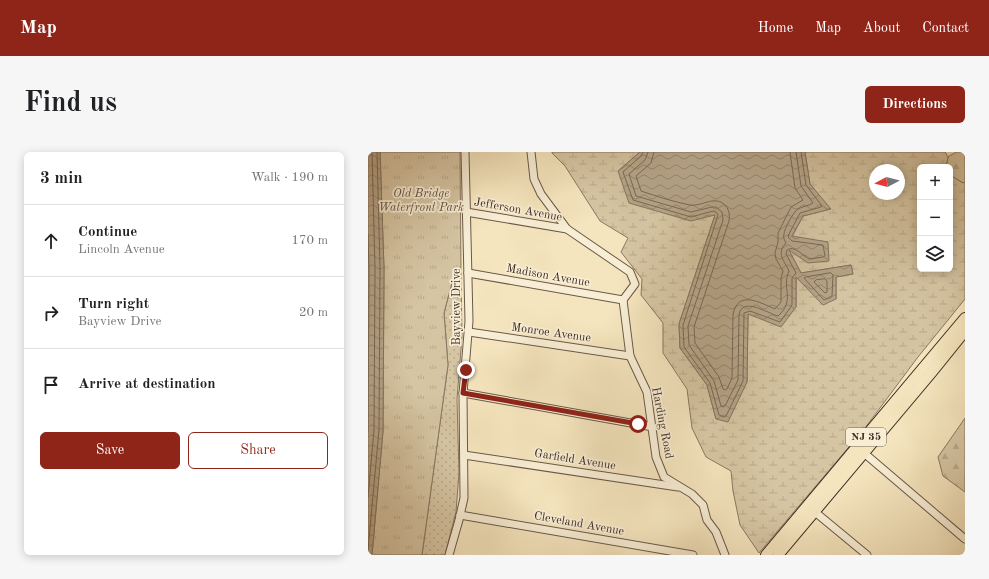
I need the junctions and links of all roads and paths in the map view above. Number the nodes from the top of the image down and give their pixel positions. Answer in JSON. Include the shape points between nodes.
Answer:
{"nodes":[{"id":1,"x":465,"y":152,"type":"edge"},
{"id":2,"x":531,"y":152,"type":"edge"},
{"id":3,"x":466,"y":212,"type":"junction"},
{"id":4,"x":567,"y":229,"type":"junction"},
{"id":5,"x":468,"y":273,"type":"junction"},
{"id":6,"x":623,"y":300,"type":"junction"},
{"id":7,"x":965,"y":318,"type":"edge"},
{"id":8,"x":965,"y":331,"type":"edge"},
{"id":9,"x":469,"y":332,"type":"junction"},
{"id":10,"x":630,"y":356,"type":"junction"},
{"id":11,"x":463,"y":393,"type":"junction"},
{"id":12,"x":652,"y":427,"type":"junction"},
{"id":13,"x":864,"y":453,"type":"junction"},
{"id":14,"x":464,"y":455,"type":"junction"},
{"id":15,"x":682,"y":488,"type":"junction"},
{"id":16,"x":815,"y":512,"type":"junction"},
{"id":17,"x":460,"y":515,"type":"junction"},
{"id":18,"x":965,"y":539,"type":"edge"},
{"id":19,"x":449,"y":555,"type":"edge"},
{"id":20,"x":694,"y":555,"type":"edge"},
{"id":21,"x":726,"y":555,"type":"edge"},
{"id":22,"x":766,"y":555,"type":"edge"},
{"id":23,"x":778,"y":555,"type":"edge"},
{"id":24,"x":867,"y":555,"type":"edge"}],
"edges":[{"from":1,"to":3,"type":"street","name":"Bayview Drive"},
{"from":2,"to":4,"type":"street","via":[[534,179],[541,194]]},
{"from":3,"to":4,"type":"street","name":"Jefferson Avenue"},
{"from":3,"to":5,"type":"street","name":"Bayview Drive"},
{"from":4,"to":6,"type":"street","via":[[630,272],[635,284]]},
{"from":5,"to":6,"type":"street","name":"Madison Avenue"},
{"from":5,"to":9,"type":"street","name":"Bayview Drive"},
{"from":6,"to":10,"type":"street","name":"Harding Road"},
{"from":7,"to":22,"type":"highway","number":"NJ 35"},
{"from":8,"to":13,"type":"highway","number":"NJ 35"},
{"from":9,"to":10,"type":"street","name":"Monroe Avenue"},
{"from":9,"to":11,"type":"street","name":"Bayview Drive"},
{"from":10,"to":12,"type":"street","name":"Harding Road","via":[[648,392]]},
{"from":11,"to":12,"type":"street"},
{"from":11,"to":14,"type":"street","name":"Bayview Drive"},
{"from":12,"to":15,"type":"street","name":"Harding Road","via":[[656,457],[664,476]]},
{"from":13,"to":16,"type":"highway","number":"NJ 35"},
{"from":13,"to":18,"type":"street"},
{"from":14,"to":15,"type":"street","name":"Garfield Avenue"},
{"from":14,"to":17,"type":"street","name":"Bayview Drive","via":[[464,498]]},
{"from":15,"to":21,"type":"street","name":"Harding Road","via":[[703,505],[707,520],[716,532]]},
{"from":16,"to":23,"type":"highway","number":"NJ 35"},
{"from":16,"to":24,"type":"street"},
{"from":17,"to":19,"type":"street","name":"Bayview Drive"},
{"from":17,"to":20,"type":"street","name":"Cleveland Avenue"}]}
